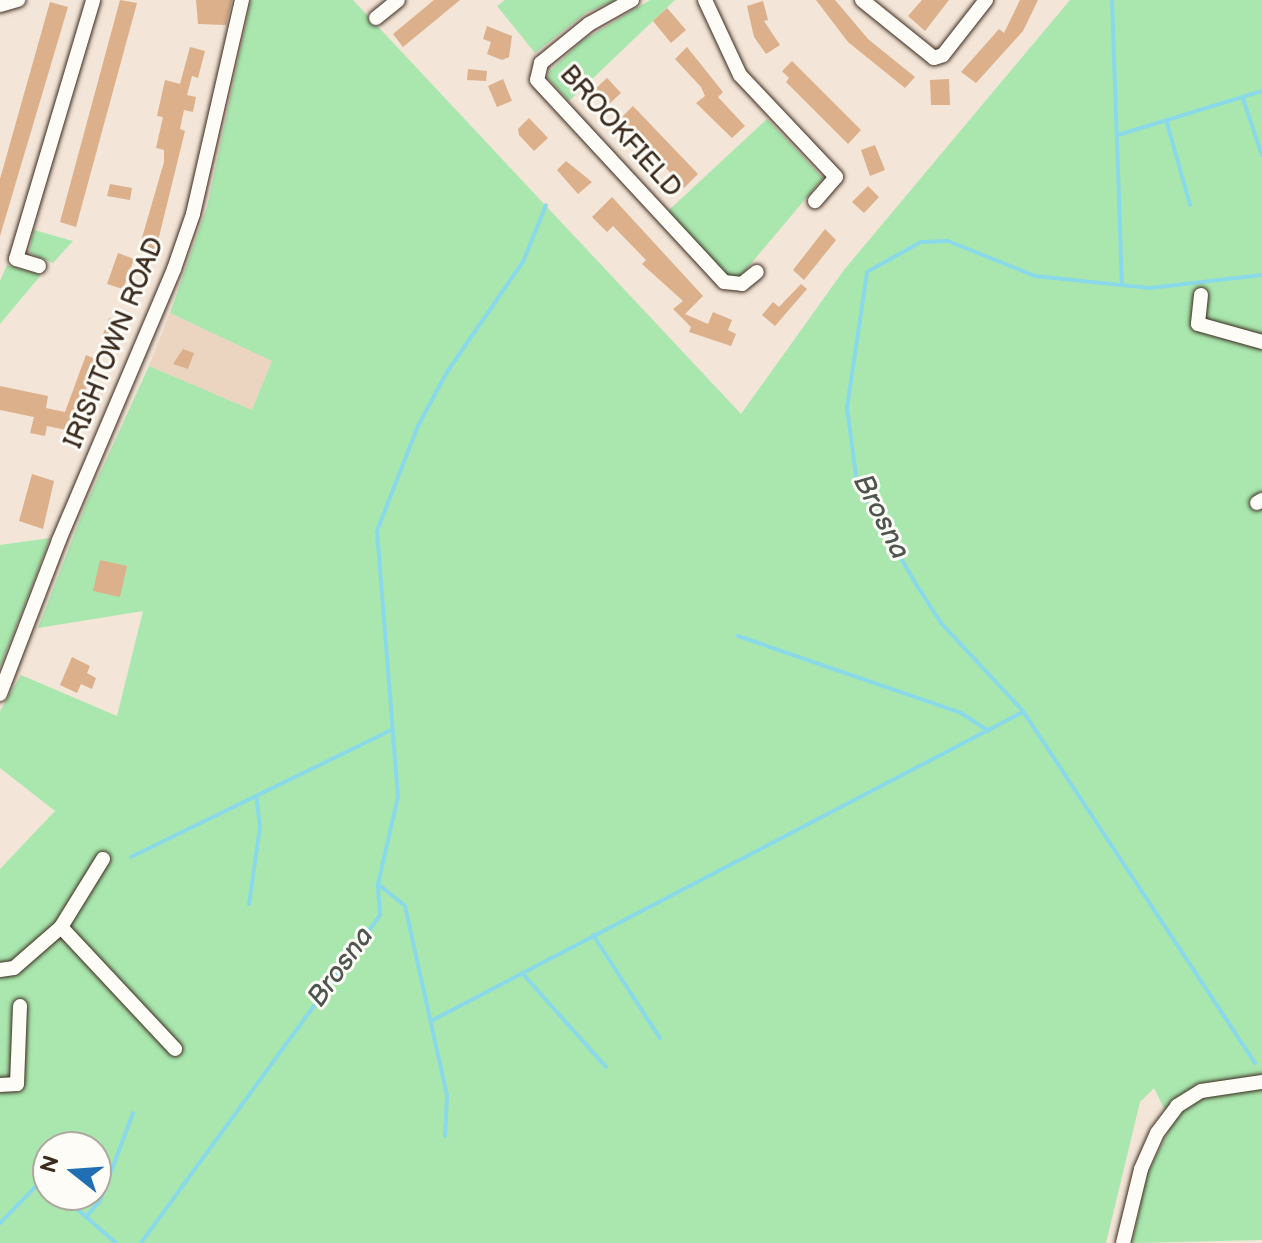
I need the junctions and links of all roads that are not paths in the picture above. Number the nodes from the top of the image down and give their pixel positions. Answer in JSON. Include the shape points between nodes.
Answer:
{"nodes":[{"id":1,"x":18,"y":0,"type":"edge"},
{"id":2,"x":93,"y":0,"type":"edge"},
{"id":3,"x":242,"y":0,"type":"edge"},
{"id":4,"x":398,"y":0,"type":"edge"},
{"id":5,"x":632,"y":0,"type":"edge"},
{"id":6,"x":705,"y":0,"type":"edge"},
{"id":7,"x":862,"y":0,"type":"edge"},
{"id":8,"x":986,"y":0,"type":"edge"},
{"id":9,"x":0,"y":5,"type":"edge"},
{"id":10,"x":376,"y":18,"type":"dead end"},
{"id":11,"x":815,"y":201,"type":"dead end"},
{"id":12,"x":39,"y":266,"type":"dead end"},
{"id":13,"x":757,"y":272,"type":"dead end"},
{"id":14,"x":1201,"y":295,"type":"dead end"},
{"id":15,"x":1262,"y":342,"type":"edge"},
{"id":16,"x":0,"y":694,"type":"edge"},
{"id":17,"x":103,"y":859,"type":"dead end"},
{"id":18,"x":61,"y":927,"type":"junction"},
{"id":19,"x":0,"y":970,"type":"edge"},
{"id":20,"x":20,"y":1006,"type":"dead end"},
{"id":21,"x":175,"y":1049,"type":"dead end"},
{"id":22,"x":1262,"y":1082,"type":"edge"},
{"id":23,"x":0,"y":1085,"type":"edge"},
{"id":24,"x":1123,"y":1243,"type":"edge"}],
"edges":[{"from":1,"to":9,"type":"street"},
{"from":2,"to":12,"type":"street","via":[[16,259]]},
{"from":3,"to":16,"type":"street","name":"IRISHTOWN ROAD","via":[[193,214],[174,269]]},
{"from":4,"to":10,"type":"street"},
{"from":5,"to":13,"type":"street","name":"BROOKFIELD","via":[[589,24],[541,63],[537,80],[724,282],[742,284]]},
{"from":6,"to":11,"type":"street","via":[[740,75],[836,177]]},
{"from":7,"to":8,"type":"street","via":[[934,58],[943,55]]},
{"from":14,"to":15,"type":"street","via":[[1198,324]]},
{"from":17,"to":18,"type":"street"},
{"from":18,"to":19,"type":"street","via":[[14,968]]},
{"from":18,"to":21,"type":"street"},
{"from":20,"to":23,"type":"street","via":[[17,1084]]},
{"from":22,"to":24,"type":"street","via":[[1201,1091],[1177,1106],[1141,1169]]}]}
